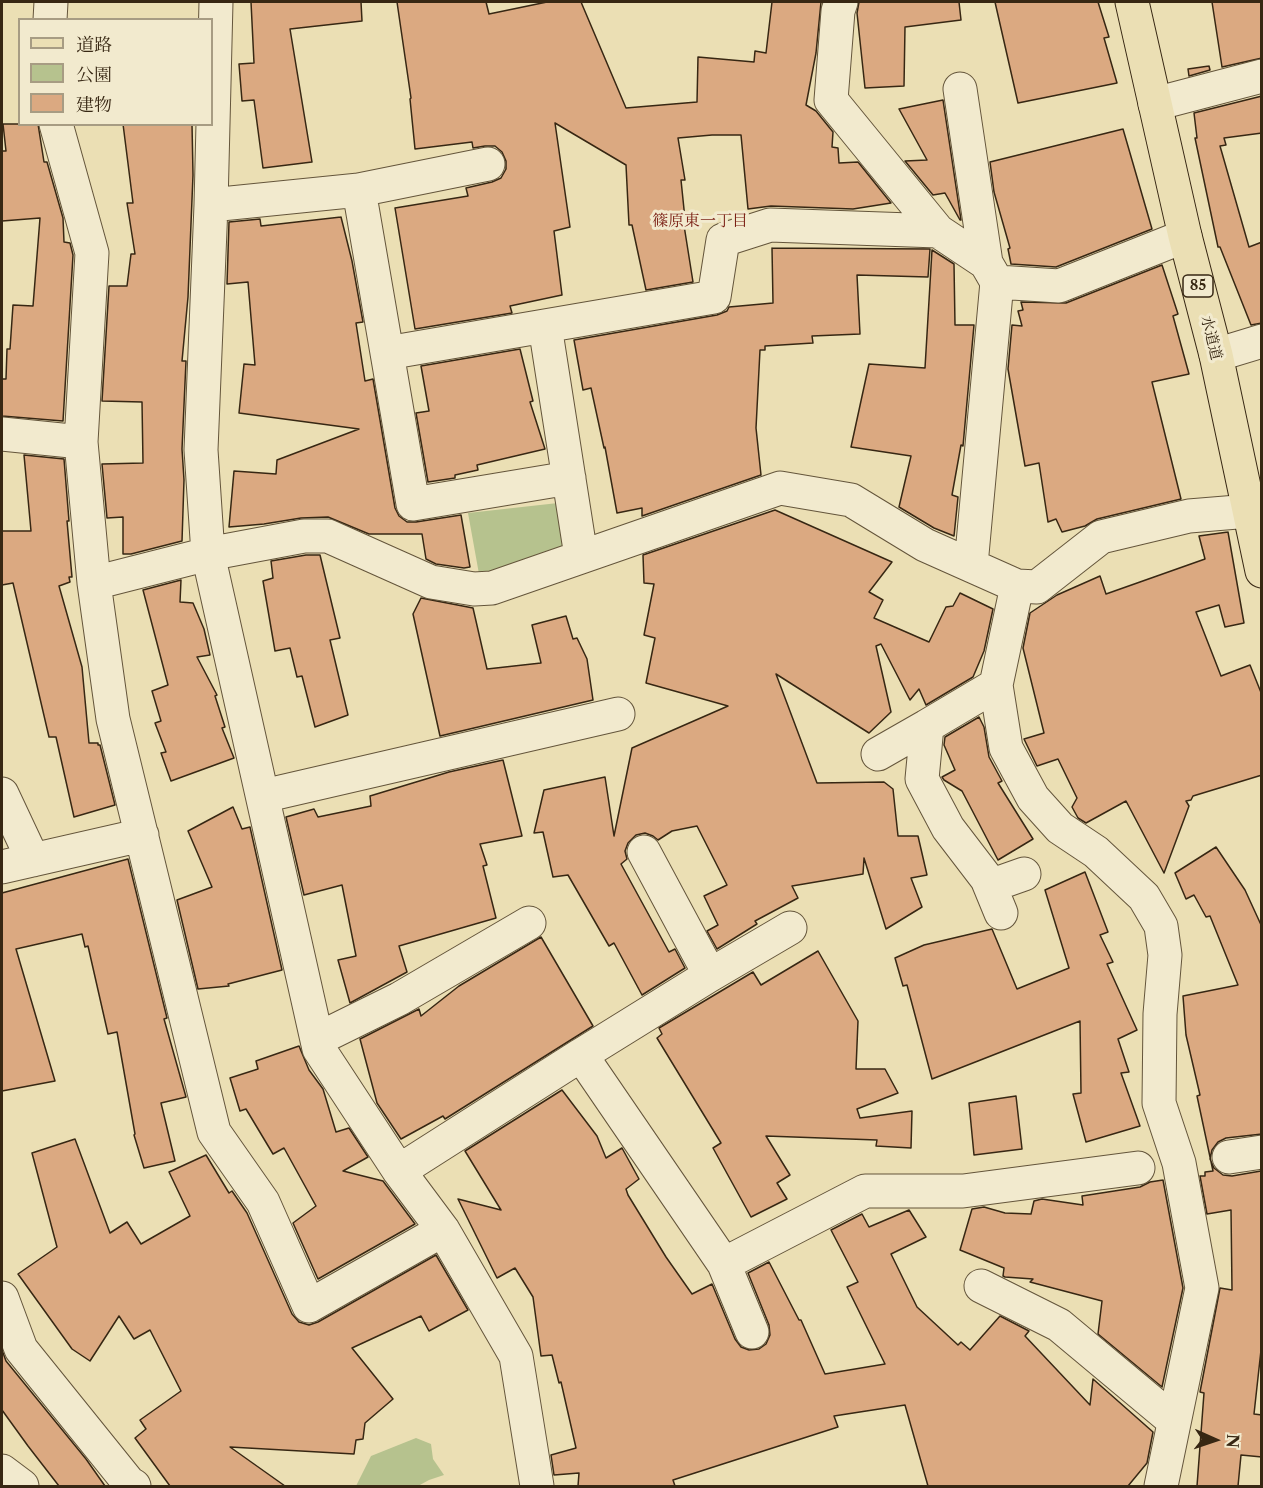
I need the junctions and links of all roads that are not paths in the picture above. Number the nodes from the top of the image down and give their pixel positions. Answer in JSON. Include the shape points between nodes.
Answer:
{"nodes":[{"id":1,"x":51,"y":2,"type":"edge"},
{"id":2,"x":216,"y":2,"type":"edge"},
{"id":3,"x":841,"y":2,"type":"edge"},
{"id":4,"x":1132,"y":2,"type":"edge"},
{"id":5,"x":50,"y":18,"type":"edge"},
{"id":6,"x":1262,"y":76,"type":"edge"},
{"id":7,"x":960,"y":89,"type":"dead end"},
{"id":8,"x":1155,"y":104,"type":"junction"},
{"id":9,"x":213,"y":124,"type":"edge"},
{"id":10,"x":57,"y":126,"type":"edge"},
{"id":11,"x":213,"y":126,"type":"edge"},
{"id":12,"x":488,"y":164,"type":"dead end"},
{"id":13,"x":359,"y":190,"type":"junction"},
{"id":14,"x":211,"y":206,"type":"junction"},
{"id":15,"x":938,"y":231,"type":"junction"},
{"id":16,"x":1185,"y":236,"type":"junction"},
{"id":17,"x":991,"y":273,"type":"junction"},
{"id":18,"x":545,"y":326,"type":"junction"},
{"id":19,"x":1262,"y":341,"type":"edge"},
{"id":20,"x":387,"y":353,"type":"junction"},
{"id":21,"x":1216,"y":355,"type":"junction"},
{"id":22,"x":2,"y":434,"type":"edge"},
{"id":23,"x":81,"y":442,"type":"junction"},
{"id":24,"x":569,"y":478,"type":"junction"},
{"id":25,"x":1255,"y":511,"type":"edge"},
{"id":26,"x":208,"y":554,"type":"junction"},
{"id":27,"x":581,"y":556,"type":"junction"},
{"id":28,"x":970,"y":565,"type":"junction"},
{"id":29,"x":1262,"y":571,"type":"edge"},
{"id":30,"x":94,"y":583,"type":"junction"},
{"id":31,"x":1017,"y":586,"type":"junction"},
{"id":32,"x":996,"y":685,"type":"junction"},
{"id":33,"x":618,"y":714,"type":"dead end"},
{"id":34,"x":927,"y":726,"type":"junction"},
{"id":35,"x":878,"y":754,"type":"dead end"},
{"id":36,"x":2,"y":794,"type":"edge"},
{"id":37,"x":262,"y":796,"type":"junction"},
{"id":38,"x":142,"y":835,"type":"junction"},
{"id":39,"x":644,"y":852,"type":"dead end"},
{"id":40,"x":33,"y":860,"type":"junction"},
{"id":41,"x":2,"y":867,"type":"edge"},
{"id":42,"x":1024,"y":874,"type":"dead end"},
{"id":43,"x":529,"y":922,"type":"dead end"},
{"id":44,"x":790,"y":928,"type":"dead end"},
{"id":45,"x":710,"y":975,"type":"junction"},
{"id":46,"x":318,"y":1040,"type":"junction"},
{"id":47,"x":581,"y":1055,"type":"junction"},
{"id":48,"x":1262,"y":1152,"type":"edge"},
{"id":49,"x":1229,"y":1156,"type":"dead end"},
{"id":50,"x":1138,"y":1168,"type":"dead end"},
{"id":51,"x":399,"y":1171,"type":"junction"},
{"id":52,"x":443,"y":1230,"type":"junction"},
{"id":53,"x":724,"y":1264,"type":"junction"},
{"id":54,"x":981,"y":1286,"type":"dead end"},
{"id":55,"x":2,"y":1298,"type":"edge"},
{"id":56,"x":752,"y":1332,"type":"dead end"},
{"id":57,"x":1174,"y":1421,"type":"junction"},
{"id":58,"x":2,"y":1471,"type":"edge"},
{"id":59,"x":22,"y":1486,"type":"edge"},
{"id":60,"x":134,"y":1486,"type":"edge"},
{"id":61,"x":537,"y":1486,"type":"edge"},
{"id":62,"x":1161,"y":1486,"type":"edge"}],
"edges":[{"from":1,"to":5,"type":"street"},
{"from":2,"to":9,"type":"street"},
{"from":3,"to":15,"type":"street","via":[[831,100]]},
{"from":4,"to":8,"type":"main road","name":"水道道","number":"85"},
{"from":6,"to":8,"type":"street"},
{"from":7,"to":17,"type":"street"},
{"from":8,"to":16,"type":"main road","name":"水道道","number":"85"},
{"from":10,"to":23,"type":"street","via":[[92,253]]},
{"from":11,"to":14,"type":"street"},
{"from":12,"to":13,"type":"street"},
{"from":13,"to":14,"type":"street"},
{"from":13,"to":20,"type":"street"},
{"from":14,"to":26,"type":"street","via":[[201,450]]},
{"from":15,"to":17,"type":"street"},
{"from":15,"to":18,"type":"street","via":[[770,225],[723,240],[714,297]]},
{"from":16,"to":17,"type":"street","via":[[1059,286]]},
{"from":16,"to":21,"type":"main road","name":"水道道","number":"85"},
{"from":17,"to":28,"type":"street"},
{"from":18,"to":20,"type":"street"},
{"from":18,"to":24,"type":"street"},
{"from":19,"to":21,"type":"street"},
{"from":20,"to":24,"type":"street","via":[[413,504]]},
{"from":21,"to":25,"type":"main road","name":"水道道","number":"85"},
{"from":22,"to":23,"type":"street"},
{"from":23,"to":30,"type":"street"},
{"from":24,"to":27,"type":"street"},
{"from":25,"to":29,"type":"main road","name":"水道道","number":"85"},
{"from":25,"to":31,"type":"street","via":[[1189,516],[1101,537],[1037,587]]},
{"from":26,"to":27,"type":"street","via":[[304,536],[328,536],[432,582],[474,590],[492,588]]},
{"from":26,"to":30,"type":"street"},
{"from":26,"to":37,"type":"street"},
{"from":27,"to":28,"type":"street","via":[[780,488],[851,500],[925,545]]},
{"from":28,"to":31,"type":"street"},
{"from":30,"to":38,"type":"street","via":[[113,719]]},
{"from":31,"to":32,"type":"street"},
{"from":32,"to":34,"type":"street"},
{"from":32,"to":57,"type":"street","via":[[1006,748],[1033,798],[1059,828],[1096,852],[1144,897],[1161,926],[1165,955],[1159,1103],[1179,1163],[1202,1288]]},
{"from":33,"to":37,"type":"street"},
{"from":34,"to":35,"type":"street"},
{"from":34,"to":42,"type":"street","via":[[922,779],[948,828],[987,879],[996,899]]},
{"from":36,"to":40,"type":"street"},
{"from":37,"to":46,"type":"street"},
{"from":38,"to":40,"type":"street"},
{"from":38,"to":52,"type":"street","via":[[214,1132],[263,1202],[309,1306]]},
{"from":39,"to":45,"type":"street"},
{"from":40,"to":41,"type":"street"},
{"from":43,"to":46,"type":"street","via":[[399,999]]},
{"from":44,"to":45,"type":"street"},
{"from":45,"to":47,"type":"street"},
{"from":46,"to":51,"type":"street","via":[[319,1049]]},
{"from":47,"to":51,"type":"street"},
{"from":47,"to":53,"type":"street"},
{"from":48,"to":49,"type":"street"},
{"from":50,"to":53,"type":"street","via":[[963,1191],[865,1191]]},
{"from":51,"to":52,"type":"street"},
{"from":52,"to":61,"type":"street","via":[[516,1356]]},
{"from":53,"to":56,"type":"street"},
{"from":54,"to":57,"type":"street","via":[[1059,1325]]},
{"from":55,"to":60,"type":"street","via":[[21,1349]]},
{"from":57,"to":62,"type":"street"},
{"from":58,"to":59,"type":"street"}]}
